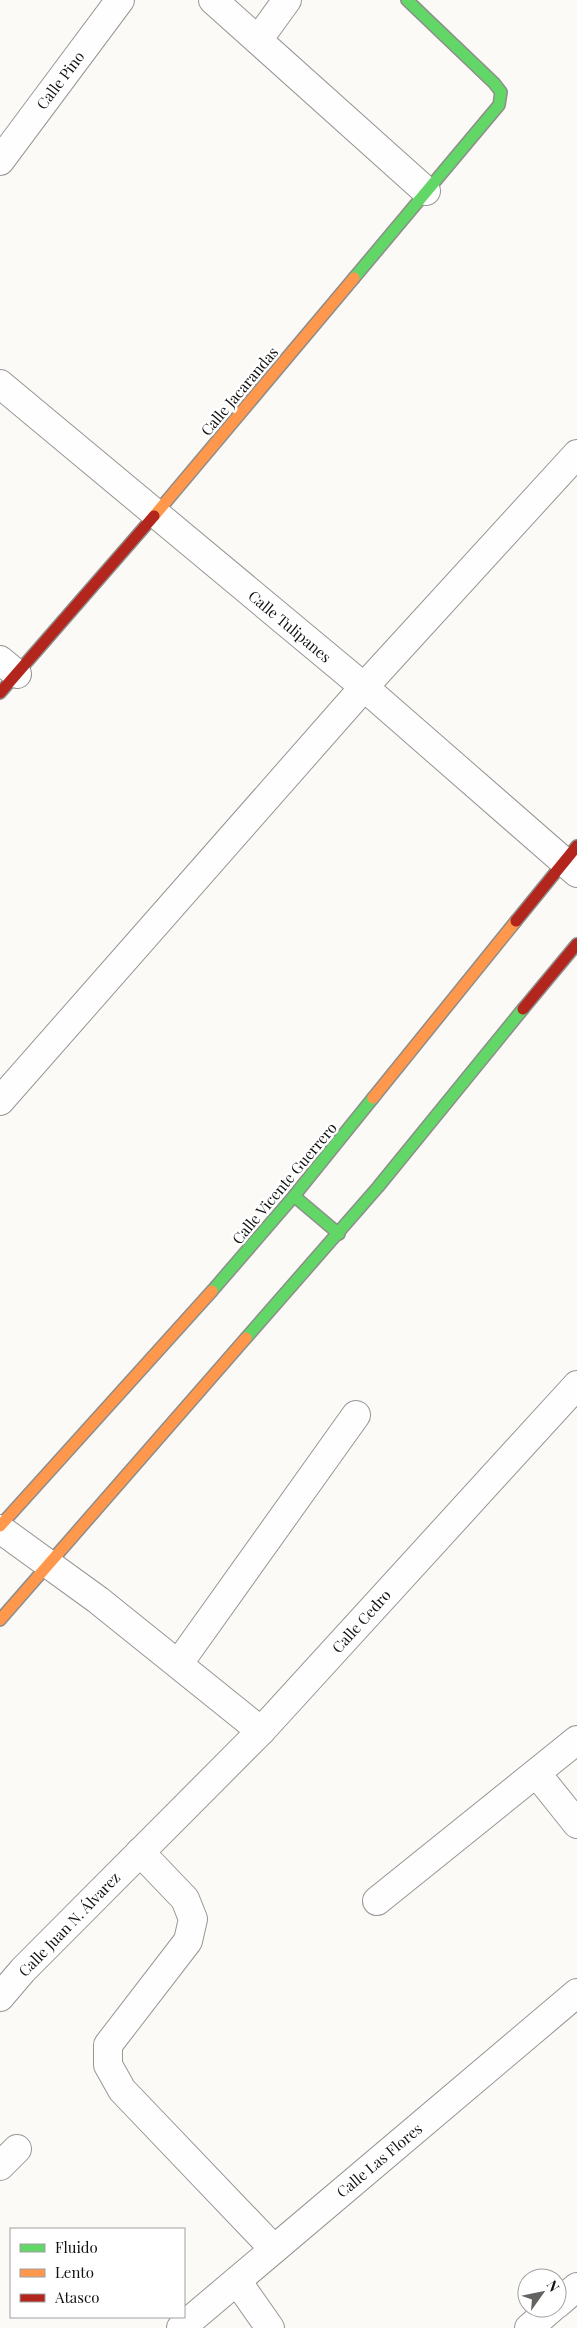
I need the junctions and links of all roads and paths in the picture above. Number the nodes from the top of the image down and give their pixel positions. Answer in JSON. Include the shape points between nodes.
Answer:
{"nodes":[{"id":1,"x":120,"y":0,"type":"edge"},
{"id":2,"x":213,"y":0,"type":"edge"},
{"id":3,"x":287,"y":0,"type":"edge"},
{"id":4,"x":407,"y":0,"type":"edge"},
{"id":5,"x":258,"y":40,"type":"junction"},
{"id":6,"x":8,"y":133,"type":"edge"},
{"id":7,"x":0,"y":161,"type":"edge"},
{"id":8,"x":426,"y":191,"type":"junction"},
{"id":9,"x":0,"y":384,"type":"edge"},
{"id":10,"x":577,"y":454,"type":"edge"},
{"id":11,"x":156,"y":515,"type":"junction"},
{"id":12,"x":6,"y":676,"type":"edge"},
{"id":13,"x":364,"y":688,"type":"junction"},
{"id":14,"x":573,"y":860,"type":"edge"},
{"id":15,"x":577,"y":944,"type":"edge"},
{"id":16,"x":0,"y":1101,"type":"edge"},
{"id":17,"x":294,"y":1196,"type":"junction"},
{"id":18,"x":339,"y":1234,"type":"junction"},
{"id":19,"x":577,"y":1385,"type":"edge"},
{"id":20,"x":356,"y":1415,"type":"dead end"},
{"id":21,"x":0,"y":1527,"type":"edge"},
{"id":22,"x":49,"y":1563,"type":"junction"},
{"id":23,"x":0,"y":1620,"type":"edge"},
{"id":24,"x":179,"y":1664,"type":"junction"},
{"id":25,"x":261,"y":1731,"type":"junction"},
{"id":26,"x":577,"y":1740,"type":"edge"},
{"id":27,"x":536,"y":1774,"type":"junction"},
{"id":28,"x":577,"y":1824,"type":"edge"},
{"id":29,"x":140,"y":1852,"type":"junction"},
{"id":30,"x":377,"y":1901,"type":"dead end"},
{"id":31,"x":577,"y":1993,"type":"edge"},
{"id":32,"x":0,"y":1997,"type":"edge"},
{"id":33,"x":274,"y":2249,"type":"junction"},
{"id":34,"x":237,"y":2281,"type":"junction"},
{"id":35,"x":577,"y":2287,"type":"edge"},
{"id":36,"x":567,"y":2296,"type":"edge"},
{"id":37,"x":540,"y":2318,"type":"edge"},
{"id":38,"x":181,"y":2328,"type":"edge"},
{"id":39,"x":270,"y":2328,"type":"edge"},
{"id":40,"x":529,"y":2328,"type":"edge"}],
"edges":[{"from":1,"to":6,"type":"street","name":"Calle Pino"},
{"from":2,"to":5,"type":"street"},
{"from":3,"to":5,"type":"street"},
{"from":4,"to":8,"type":"street","name":"Calle Jacarandas","via":[[501,92],[499,105]]},
{"from":5,"to":8,"type":"street"},
{"from":6,"to":7,"type":"street","name":"Calle Pino"},
{"from":8,"to":11,"type":"street","name":"Calle Jacarandas"},
{"from":9,"to":11,"type":"street","name":"Calle Tulipanes"},
{"from":10,"to":13,"type":"street"},
{"from":11,"to":12,"type":"street","name":"Calle Jacarandas"},
{"from":11,"to":13,"type":"street","name":"Calle Tulipanes"},
{"from":13,"to":14,"type":"street","name":"Calle Tulipanes"},
{"from":13,"to":16,"type":"street"},
{"from":14,"to":17,"type":"street","name":"Calle Vicente Guerrero"},
{"from":15,"to":18,"type":"street"},
{"from":17,"to":18,"type":"street"},
{"from":17,"to":21,"type":"street","name":"Calle Vicente Guerrero"},
{"from":18,"to":22,"type":"street"},
{"from":19,"to":25,"type":"street","name":"Calle Cedro"},
{"from":20,"to":24,"type":"street"},
{"from":21,"to":22,"type":"street"},
{"from":22,"to":23,"type":"street"},
{"from":22,"to":24,"type":"street"},
{"from":24,"to":25,"type":"street"},
{"from":25,"to":29,"type":"street","name":"Calle Cedro"},
{"from":26,"to":27,"type":"street"},
{"from":27,"to":28,"type":"street"},
{"from":27,"to":30,"type":"street"},
{"from":29,"to":32,"type":"street","name":"Calle Juan N. Álvarez"},
{"from":29,"to":33,"type":"street","via":[[185,1899],[193,1919],[188,1941],[108,2045],[108,2066],[122,2090]]},
{"from":31,"to":33,"type":"street","name":"Calle Las Flores"},
{"from":33,"to":34,"type":"street","name":"Calle Las Flores"},
{"from":34,"to":38,"type":"street","name":"Calle Las Flores"},
{"from":34,"to":39,"type":"street"},
{"from":35,"to":36,"type":"street"},
{"from":37,"to":40,"type":"street"}]}
